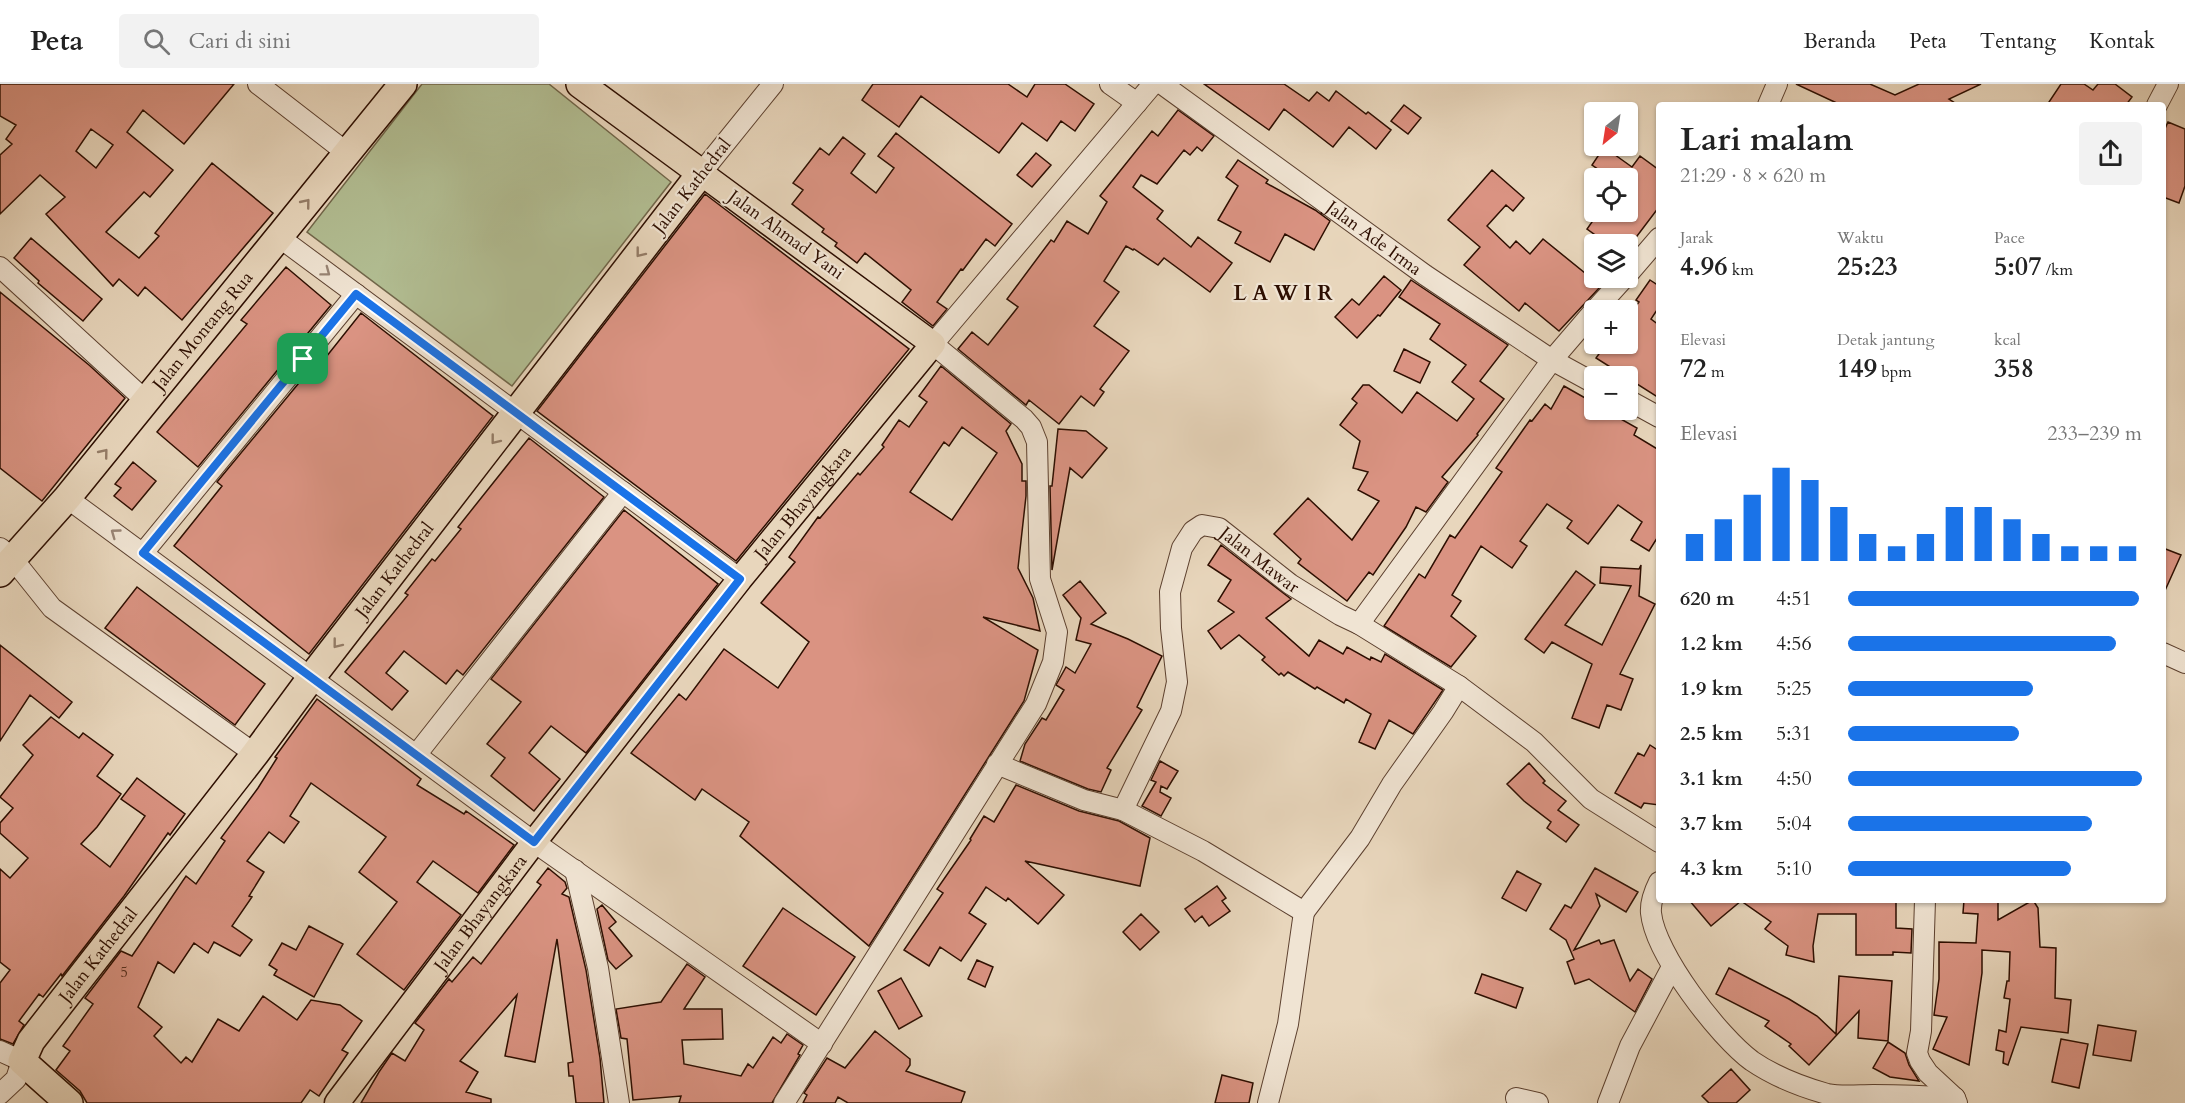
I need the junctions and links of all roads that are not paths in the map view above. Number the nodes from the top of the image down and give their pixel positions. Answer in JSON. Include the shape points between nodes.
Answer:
{"nodes":[{"id":1,"x":258,"y":84,"type":"edge"},
{"id":2,"x":403,"y":84,"type":"edge"},
{"id":3,"x":580,"y":84,"type":"edge"},
{"id":4,"x":773,"y":84,"type":"edge"},
{"id":5,"x":1110,"y":84,"type":"edge"},
{"id":6,"x":1153,"y":84,"type":"edge"},
{"id":7,"x":1162,"y":84,"type":"edge"},
{"id":8,"x":1777,"y":84,"type":"edge"},
{"id":9,"x":2168,"y":84,"type":"edge"},
{"id":10,"x":1769,"y":102,"type":"edge"},
{"id":11,"x":2159,"y":102,"type":"edge"},
{"id":12,"x":1137,"y":103,"type":"junction"},
{"id":13,"x":347,"y":153,"type":"junction"},
{"id":14,"x":701,"y":173,"type":"junction"},
{"id":15,"x":279,"y":237,"type":"junction"},
{"id":16,"x":1656,"y":241,"type":"edge"},
{"id":17,"x":1638,"y":262,"type":"edge"},
{"id":18,"x":0,"y":267,"type":"edge"},
{"id":19,"x":1615,"y":288,"type":"edge"},
{"id":20,"x":356,"y":294,"type":"junction"},
{"id":21,"x":1605,"y":300,"type":"edge"},
{"id":22,"x":1584,"y":324,"type":"edge"},
{"id":23,"x":933,"y":344,"type":"junction"},
{"id":24,"x":1552,"y":360,"type":"junction"},
{"id":25,"x":1584,"y":377,"type":"edge"},
{"id":26,"x":146,"y":401,"type":"junction"},
{"id":27,"x":1638,"y":405,"type":"edge"},
{"id":28,"x":516,"y":413,"type":"junction"},
{"id":29,"x":1656,"y":415,"type":"edge"},
{"id":30,"x":623,"y":492,"type":"junction"},
{"id":31,"x":67,"y":498,"type":"junction"},
{"id":32,"x":143,"y":553,"type":"junction"},
{"id":33,"x":4,"y":560,"type":"edge"},
{"id":34,"x":740,"y":579,"type":"junction"},
{"id":35,"x":1359,"y":624,"type":"junction"},
{"id":36,"x":2166,"y":654,"type":"edge"},
{"id":37,"x":2185,"y":663,"type":"edge"},
{"id":38,"x":311,"y":678,"type":"junction"},
{"id":39,"x":1458,"y":686,"type":"junction"},
{"id":40,"x":255,"y":754,"type":"junction"},
{"id":41,"x":416,"y":755,"type":"junction"},
{"id":42,"x":997,"y":764,"type":"junction"},
{"id":43,"x":1123,"y":810,"type":"junction"},
{"id":44,"x":1656,"y":840,"type":"edge"},
{"id":45,"x":534,"y":842,"type":"junction"},
{"id":46,"x":575,"y":870,"type":"junction"},
{"id":47,"x":1656,"y":889,"type":"edge"},
{"id":48,"x":1925,"y":903,"type":"edge"},
{"id":49,"x":1304,"y":912,"type":"junction"},
{"id":50,"x":1672,"y":967,"type":"junction"},
{"id":51,"x":822,"y":1044,"type":"junction"},
{"id":52,"x":11,"y":1056,"type":"edge"},
{"id":53,"x":0,"y":1094,"type":"edge"},
{"id":54,"x":1516,"y":1098,"type":"dead end"},
{"id":55,"x":1830,"y":1099,"type":"edge"},
{"id":56,"x":1956,"y":1100,"type":"edge"},
{"id":57,"x":69,"y":1103,"type":"edge"},
{"id":58,"x":336,"y":1103,"type":"edge"},
{"id":59,"x":619,"y":1103,"type":"edge"},
{"id":60,"x":784,"y":1103,"type":"edge"},
{"id":61,"x":1268,"y":1103,"type":"edge"},
{"id":62,"x":1538,"y":1103,"type":"edge"},
{"id":63,"x":1608,"y":1103,"type":"edge"}],
"edges":[{"from":1,"to":13,"type":"street"},
{"from":2,"to":13,"type":"highway","name":"Jalan Montang Rua"},
{"from":3,"to":14,"type":"highway","name":"Jalan Ahmad Yani"},
{"from":4,"to":14,"type":"street","name":"Jalan Kathedral"},
{"from":5,"to":12,"type":"street"},
{"from":6,"to":12,"type":"street","name":"Jalan Bhayangkara"},
{"from":7,"to":24,"type":"street","name":"Jalan Ade Irma","via":[[1425,275]]},
{"from":8,"to":10,"type":"street"},
{"from":9,"to":11,"type":"street"},
{"from":12,"to":23,"type":"street","name":"Jalan Bhayangkara"},
{"from":15,"to":13,"type":"highway","name":"Jalan Montang Rua","one_way":true},
{"from":14,"to":23,"type":"main road","name":"Jalan Ahmad Yani"},
{"from":14,"to":28,"type":"highway","name":"Jalan Kathedral","one_way":true},
{"from":15,"to":20,"type":"street","one_way":true},
{"from":15,"to":26,"type":"highway","name":"Jalan Montang Rua"},
{"from":16,"to":17,"type":"street"},
{"from":18,"to":26,"type":"street"},
{"from":19,"to":21,"type":"street"},
{"from":20,"to":28,"type":"street"},
{"from":20,"to":32,"type":"street"},
{"from":22,"to":24,"type":"street"},
{"from":23,"to":34,"type":"main road","name":"Jalan Bhayangkara"},
{"from":23,"to":42,"type":"street","via":[[1024,419],[1037,442],[1040,579],[1057,633],[1053,662],[1036,704]]},
{"from":24,"to":25,"type":"street","name":"Jalan Ade Irma"},
{"from":24,"to":35,"type":"street"},
{"from":31,"to":26,"type":"highway","name":"Jalan Montang Rua","one_way":true},
{"from":27,"to":29,"type":"street"},
{"from":28,"to":30,"type":"street"},
{"from":28,"to":38,"type":"highway","name":"Jalan Kathedral","one_way":true},
{"from":30,"to":34,"type":"street"},
{"from":30,"to":41,"type":"street"},
{"from":32,"to":31,"type":"street","one_way":true},
{"from":31,"to":33,"type":"highway","name":"Jalan Montang Rua"},
{"from":32,"to":38,"type":"street"},
{"from":33,"to":40,"type":"street","via":[[52,608]]},
{"from":34,"to":45,"type":"main road","name":"Jalan Bhayangkara"},
{"from":35,"to":39,"type":"street"},
{"from":35,"to":43,"type":"street","name":"Jalan Mawar","via":[[1290,584],[1219,528],[1197,528],[1182,548],[1170,592],[1177,682],[1171,711]]},
{"from":36,"to":37,"type":"street"},
{"from":38,"to":40,"type":"highway","name":"Jalan Kathedral"},
{"from":38,"to":41,"type":"street"},
{"from":39,"to":44,"type":"street","via":[[1534,742],[1591,799]]},
{"from":39,"to":49,"type":"street","via":[[1360,838]]},
{"from":40,"to":52,"type":"highway","name":"Jalan Kathedral","via":[[31,1041]]},
{"from":41,"to":45,"type":"street"},
{"from":42,"to":43,"type":"street","via":[[1084,800]]},
{"from":42,"to":51,"type":"street"},
{"from":43,"to":49,"type":"street","via":[[1203,851]]},
{"from":45,"to":46,"type":"street"},
{"from":45,"to":58,"type":"main road","name":"Jalan Bhayangkara"},
{"from":46,"to":51,"type":"street"},
{"from":46,"to":59,"type":"street","via":[[598,968]]},
{"from":47,"to":50,"type":"street","via":[[1651,916]]},
{"from":48,"to":56,"type":"street","via":[[1922,1030],[1917,1053],[1928,1073]]},
{"from":49,"to":61,"type":"street","via":[[1288,1024]]},
{"from":50,"to":55,"type":"street","via":[[1727,1040],[1753,1062]]},
{"from":50,"to":63,"type":"street","via":[[1630,1046]]},
{"from":51,"to":60,"type":"street"},
{"from":52,"to":53,"type":"street","via":[[16,1079]]},
{"from":52,"to":57,"type":"highway"},
{"from":54,"to":62,"type":"street"},
{"from":55,"to":56,"type":"street","via":[[1919,1095]]}]}
